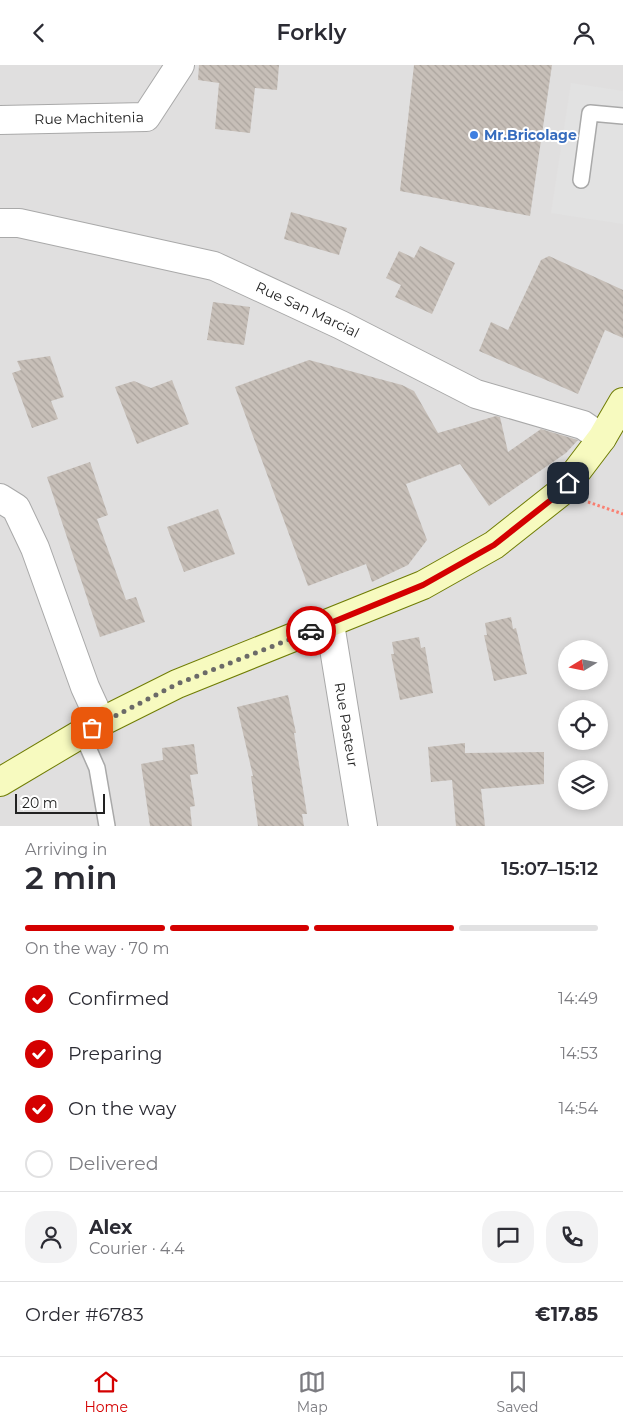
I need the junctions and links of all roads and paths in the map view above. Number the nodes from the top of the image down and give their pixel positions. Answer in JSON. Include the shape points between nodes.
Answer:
{"nodes":[{"id":1,"x":180,"y":65,"type":"edge"},
{"id":2,"x":623,"y":117,"type":"edge"},
{"id":3,"x":0,"y":120,"type":"edge"},
{"id":4,"x":581,"y":181,"type":"dead end"},
{"id":5,"x":0,"y":223,"type":"edge"},
{"id":6,"x":623,"y":403,"type":"edge"},
{"id":7,"x":602,"y":438,"type":"junction"},
{"id":8,"x":568,"y":483,"type":"junction"},
{"id":9,"x":0,"y":498,"type":"edge"},
{"id":10,"x":623,"y":514,"type":"edge"},
{"id":11,"x":330,"y":624,"type":"junction"},
{"id":12,"x":92,"y":728,"type":"junction"},
{"id":13,"x":0,"y":782,"type":"edge"},
{"id":14,"x":107,"y":826,"type":"edge"},
{"id":15,"x":363,"y":826,"type":"edge"}],
"edges":[{"from":1,"to":3,"type":"street","name":"Rue Machitenia","via":[[146,117]]},
{"from":2,"to":4,"type":"lane","via":[[590,113]]},
{"from":5,"to":7,"type":"street","name":"Rue San Marcial","via":[[18,223],[214,266],[341,325],[476,394],[583,425]]},
{"from":6,"to":7,"type":"main road"},
{"from":7,"to":8,"type":"main road"},
{"from":8,"to":10,"type":"path","via":[[588,502]]},
{"from":8,"to":11,"type":"main road","via":[[494,545],[423,585]]},
{"from":9,"to":12,"type":"street","via":[[16,508],[35,548],[85,687]]},
{"from":11,"to":12,"type":"main road","via":[[177,684]]},
{"from":11,"to":15,"type":"street","name":"Rue Pasteur"},
{"from":12,"to":13,"type":"main road"},
{"from":12,"to":14,"type":"lane"}]}
